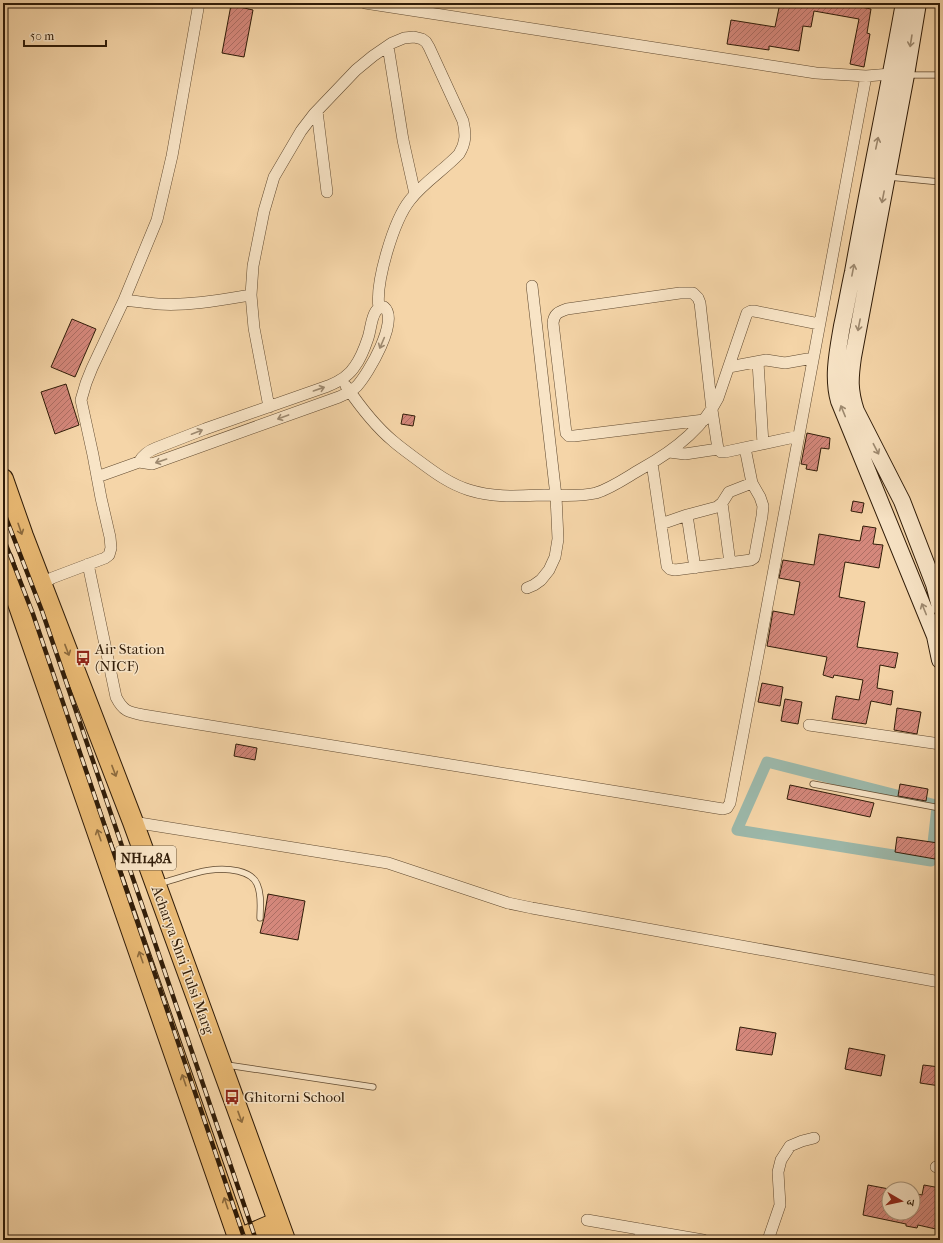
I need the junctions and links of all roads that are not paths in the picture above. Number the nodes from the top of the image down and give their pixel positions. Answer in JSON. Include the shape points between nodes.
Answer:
{"nodes":[{"id":1,"x":199,"y":3,"type":"edge"},
{"id":2,"x":365,"y":3,"type":"edge"},
{"id":3,"x":904,"y":3,"type":"edge"},
{"id":4,"x":918,"y":3,"type":"edge"},
{"id":5,"x":388,"y":46,"type":"junction"},
{"id":6,"x":899,"y":75,"type":"junction"},
{"id":7,"x":940,"y":75,"type":"edge"},
{"id":8,"x":866,"y":76,"type":"junction"},
{"id":9,"x":317,"y":111,"type":"junction"},
{"id":10,"x":887,"y":176,"type":"junction"},
{"id":11,"x":940,"y":182,"type":"edge"},
{"id":12,"x":327,"y":192,"type":"dead end"},
{"id":13,"x":415,"y":194,"type":"junction"},
{"id":14,"x":532,"y":286,"type":"dead end"},
{"id":15,"x":251,"y":295,"type":"junction"},
{"id":16,"x":124,"y":300,"type":"junction"},
{"id":17,"x":379,"y":308,"type":"junction"},
{"id":18,"x":820,"y":324,"type":"junction"},
{"id":19,"x":813,"y":358,"type":"junction"},
{"id":20,"x":758,"y":362,"type":"junction"},
{"id":21,"x":729,"y":367,"type":"junction"},
{"id":22,"x":341,"y":379,"type":"junction"},
{"id":23,"x":350,"y":392,"type":"junction"},
{"id":24,"x":269,"y":407,"type":"junction"},
{"id":25,"x":712,"y":410,"type":"junction"},
{"id":26,"x":704,"y":420,"type":"junction"},
{"id":27,"x":799,"y":436,"type":"junction"},
{"id":28,"x":763,"y":444,"type":"junction"},
{"id":29,"x":745,"y":448,"type":"junction"},
{"id":30,"x":718,"y":449,"type":"junction"},
{"id":31,"x":669,"y":452,"type":"junction"},
{"id":32,"x":139,"y":462,"type":"junction"},
{"id":33,"x":652,"y":463,"type":"junction"},
{"id":34,"x":97,"y":478,"type":"junction"},
{"id":35,"x":752,"y":482,"type":"junction"},
{"id":36,"x":4,"y":487,"type":"edge"},
{"id":37,"x":556,"y":496,"type":"junction"},
{"id":38,"x":722,"y":503,"type":"junction"},
{"id":39,"x":687,"y":515,"type":"junction"},
{"id":40,"x":661,"y":524,"type":"junction"},
{"id":41,"x":3,"y":560,"type":"edge"},
{"id":42,"x":730,"y":563,"type":"junction"},
{"id":43,"x":88,"y":564,"type":"junction"},
{"id":44,"x":695,"y":568,"type":"junction"},
{"id":45,"x":42,"y":584,"type":"junction"},
{"id":46,"x":527,"y":588,"type":"dead end"},
{"id":47,"x":940,"y":607,"type":"edge"},
{"id":48,"x":940,"y":660,"type":"edge"},
{"id":49,"x":809,"y":725,"type":"dead end"},
{"id":50,"x":940,"y":744,"type":"edge"},
{"id":51,"x":813,"y":784,"type":"dead end"},
{"id":52,"x":940,"y":808,"type":"edge"},
{"id":53,"x":133,"y":822,"type":"junction"},
{"id":54,"x":156,"y":886,"type":"junction"},
{"id":55,"x":260,"y":918,"type":"dead end"},
{"id":56,"x":940,"y":982,"type":"edge"},
{"id":57,"x":220,"y":1064,"type":"junction"},
{"id":58,"x":373,"y":1087,"type":"dead end"},
{"id":59,"x":814,"y":1138,"type":"dead end"},
{"id":60,"x":587,"y":1220,"type":"dead end"},
{"id":61,"x":281,"y":1231,"type":"edge"},
{"id":62,"x":640,"y":1235,"type":"edge"},
{"id":63,"x":239,"y":1239,"type":"edge"},
{"id":64,"x":703,"y":1240,"type":"edge"},
{"id":65,"x":768,"y":1240,"type":"edge"}],
"edges":[{"from":1,"to":16,"type":"street","via":[[162,202]]},
{"from":2,"to":8,"type":"street","via":[[816,73]]},
{"from":3,"to":6,"type":"street"},
{"from":4,"to":6,"type":"street","one_way":true},
{"from":5,"to":9,"type":"street","via":[[356,70]]},
{"from":5,"to":13,"type":"street","via":[[402,140]]},
{"from":5,"to":13,"type":"street","via":[[404,38],[414,37],[426,42],[463,121],[465,132],[463,147],[459,154]]},
{"from":6,"to":7,"type":"lane"},
{"from":6,"to":8,"type":"street"},
{"from":6,"to":10,"type":"street"},
{"from":48,"to":6,"type":"street","one_way":true,"via":[[935,636],[836,392],[838,350],[871,176]]},
{"from":8,"to":18,"type":"street"},
{"from":9,"to":12,"type":"street"},
{"from":9,"to":15,"type":"street","via":[[301,131],[274,177],[253,266]]},
{"from":10,"to":11,"type":"lane"},
{"from":10,"to":47,"type":"street","one_way":true,"via":[[853,357],[852,399],[902,501],[934,584]]},
{"from":13,"to":17,"type":"street","via":[[404,208],[385,258],[378,292]]},
{"from":14,"to":37,"type":"street"},
{"from":15,"to":16,"type":"street","via":[[178,304]]},
{"from":15,"to":24,"type":"street","via":[[254,328]]},
{"from":16,"to":34,"type":"street","via":[[92,368],[81,400]]},
{"from":17,"to":22,"type":"street","via":[[376,310],[368,339],[356,366]]},
{"from":17,"to":23,"type":"street","one_way":true,"via":[[384,307],[388,312],[386,333],[369,368]]},
{"from":18,"to":19,"type":"street"},
{"from":18,"to":21,"type":"street","via":[[749,312]]},
{"from":19,"to":20,"type":"street","via":[[785,363],[770,360]]},
{"from":19,"to":27,"type":"street"},
{"from":20,"to":21,"type":"street"},
{"from":20,"to":28,"type":"street"},
{"from":21,"to":25,"type":"street"},
{"from":22,"to":23,"type":"street"},
{"from":24,"to":22,"type":"street","one_way":true},
{"from":23,"to":32,"type":"street","one_way":true,"via":[[152,464]]},
{"from":23,"to":37,"type":"street","via":[[392,441],[453,484],[496,496]]},
{"from":32,"to":24,"type":"street","one_way":true,"via":[[148,451]]},
{"from":25,"to":26,"type":"street"},
{"from":25,"to":26,"type":"street","via":[[700,303],[695,294],[680,293],[567,309],[554,316],[566,433],[569,436]]},
{"from":25,"to":30,"type":"street"},
{"from":26,"to":31,"type":"street","via":[[689,437]]},
{"from":27,"to":28,"type":"street"},
{"from":27,"to":43,"type":"street","via":[[730,803],[724,809],[129,712],[120,706],[116,697]]},
{"from":28,"to":29,"type":"street"},
{"from":29,"to":30,"type":"street","via":[[725,452]]},
{"from":29,"to":35,"type":"street"},
{"from":30,"to":31,"type":"street","via":[[685,454]]},
{"from":31,"to":33,"type":"street"},
{"from":32,"to":34,"type":"street"},
{"from":33,"to":37,"type":"street","via":[[603,490],[573,496]]},
{"from":33,"to":40,"type":"street"},
{"from":34,"to":43,"type":"street","via":[[111,548],[105,558]]},
{"from":35,"to":38,"type":"street","via":[[729,492]]},
{"from":35,"to":42,"type":"street","via":[[763,506],[754,558]]},
{"from":36,"to":45,"type":"highway","name":"Acharya Shri Tulsi Marg","number":"NH148A","one_way":true},
{"from":37,"to":46,"type":"street","via":[[558,539],[555,557],[546,575]]},
{"from":38,"to":39,"type":"street","via":[[713,509]]},
{"from":38,"to":42,"type":"street"},
{"from":39,"to":40,"type":"street"},
{"from":39,"to":44,"type":"street"},
{"from":40,"to":44,"type":"street","via":[[667,566],[674,570]]},
{"from":63,"to":41,"type":"highway","number":"NH148A","one_way":true},
{"from":42,"to":44,"type":"street"},
{"from":43,"to":45,"type":"street"},
{"from":45,"to":53,"type":"highway","name":"Acharya Shri Tulsi Marg","number":"NH148A","one_way":true},
{"from":49,"to":50,"type":"street"},
{"from":51,"to":52,"type":"lane"},
{"from":53,"to":54,"type":"highway","name":"Acharya Shri Tulsi Marg","number":"NH148A"},
{"from":53,"to":56,"type":"street","via":[[388,863],[525,907]]},
{"from":54,"to":55,"type":"lane","via":[[210,869],[229,869],[246,873],[257,883]]},
{"from":54,"to":57,"type":"highway","name":"Acharya Shri Tulsi Marg","number":"NH148A"},
{"from":57,"to":58,"type":"lane"},
{"from":57,"to":61,"type":"highway","name":"Acharya Shri Tulsi Marg","number":"NH148A","one_way":true},
{"from":59,"to":65,"type":"street","via":[[790,1146],[781,1160],[778,1172],[780,1205]]},
{"from":60,"to":62,"type":"street"},
{"from":61,"to":63,"type":"highway"},
{"from":62,"to":64,"type":"street"}]}
